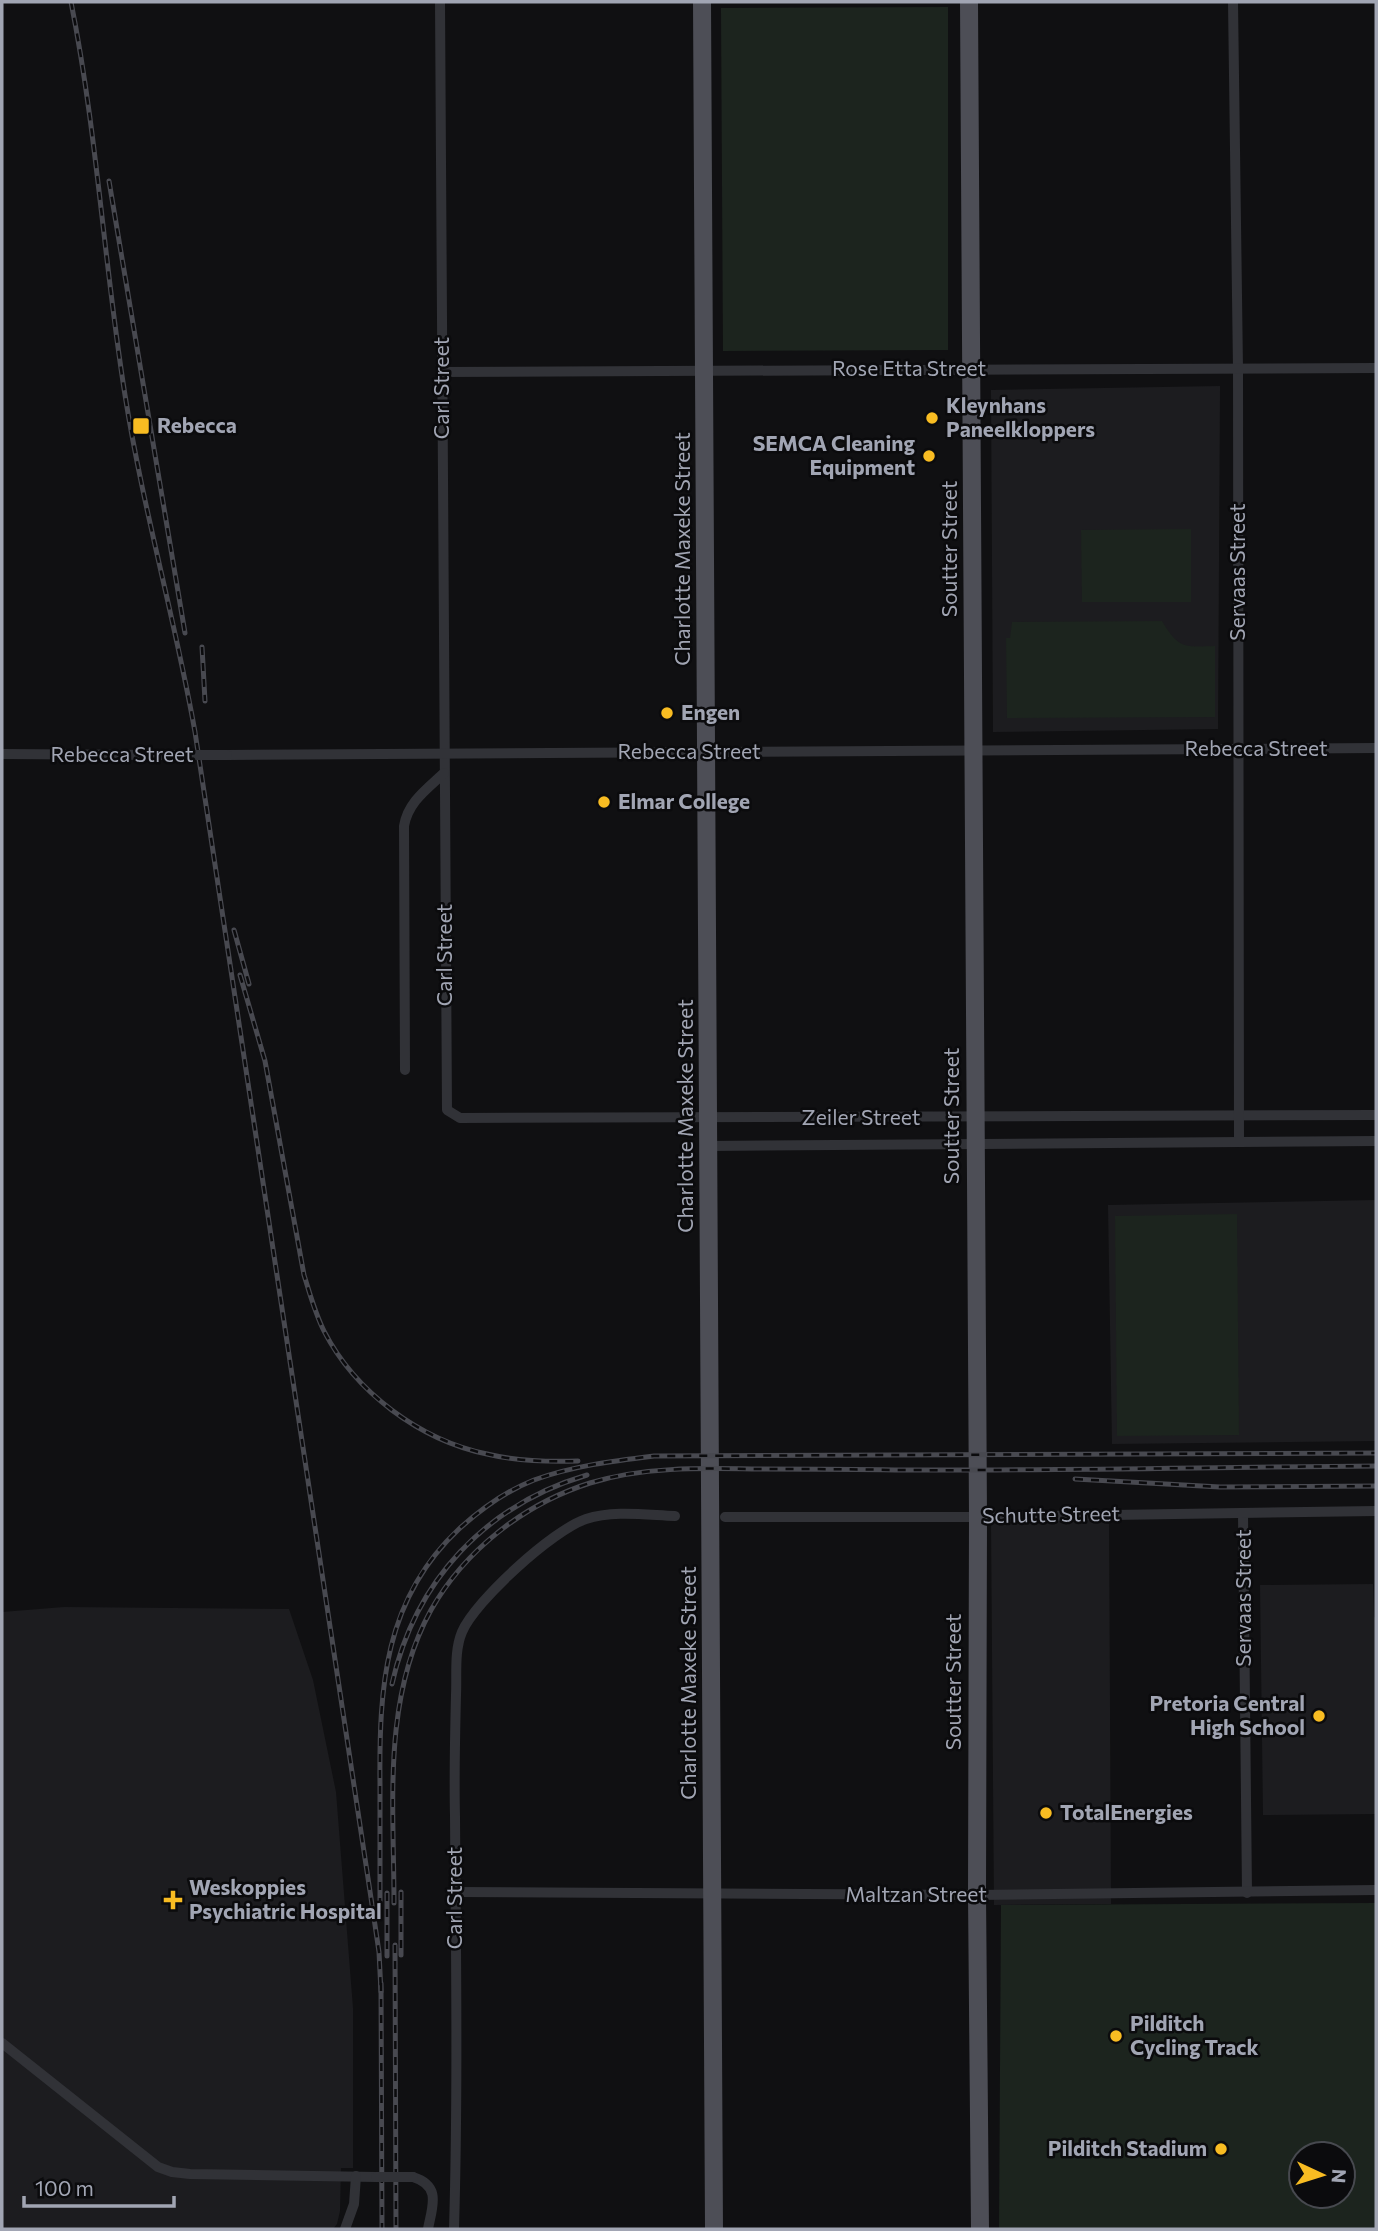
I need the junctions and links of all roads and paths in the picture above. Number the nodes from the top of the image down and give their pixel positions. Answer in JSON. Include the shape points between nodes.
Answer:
{"nodes":[{"id":1,"x":440,"y":2,"type":"edge"},
{"id":2,"x":702,"y":2,"type":"edge"},
{"id":3,"x":969,"y":2,"type":"edge"},
{"id":4,"x":1233,"y":2,"type":"edge"},
{"id":5,"x":1376,"y":368,"type":"edge"},
{"id":6,"x":971,"y":369,"type":"junction"},
{"id":7,"x":1238,"y":369,"type":"junction"},
{"id":8,"x":705,"y":370,"type":"junction"},
{"id":9,"x":442,"y":372,"type":"junction"},
{"id":10,"x":1376,"y":748,"type":"edge"},
{"id":11,"x":1239,"y":749,"type":"junction"},
{"id":12,"x":974,"y":750,"type":"junction"},
{"id":13,"x":706,"y":752,"type":"junction"},
{"id":14,"x":444,"y":753,"type":"junction"},
{"id":15,"x":2,"y":754,"type":"edge"},
{"id":16,"x":444,"y":773,"type":"junction"},
{"id":17,"x":405,"y":1070,"type":"dead end"},
{"id":18,"x":1238,"y":1115,"type":"junction"},
{"id":19,"x":1376,"y":1115,"type":"edge"},
{"id":20,"x":975,"y":1117,"type":"junction"},
{"id":21,"x":472,"y":1119,"type":"joint"},
{"id":22,"x":709,"y":1119,"type":"junction"},
{"id":23,"x":1376,"y":1141,"type":"edge"},
{"id":24,"x":1239,"y":1142,"type":"junction"},
{"id":25,"x":975,"y":1143,"type":"junction"},
{"id":26,"x":709,"y":1146,"type":"junction"},
{"id":27,"x":1376,"y":1511,"type":"edge"},
{"id":28,"x":1243,"y":1513,"type":"junction"},
{"id":29,"x":675,"y":1516,"type":"dead end"},
{"id":30,"x":725,"y":1517,"type":"dead end"},
{"id":31,"x":978,"y":1517,"type":"junction"},
{"id":32,"x":1376,"y":1890,"type":"edge"},
{"id":33,"x":456,"y":1892,"type":"junction"},
{"id":34,"x":1247,"y":1893,"type":"junction"},
{"id":35,"x":713,"y":1894,"type":"junction"},
{"id":36,"x":976,"y":1895,"type":"junction"},
{"id":37,"x":2,"y":2043,"type":"edge"},
{"id":38,"x":356,"y":2176,"type":"junction"},
{"id":39,"x":345,"y":2229,"type":"edge"},
{"id":40,"x":428,"y":2229,"type":"edge"},
{"id":41,"x":454,"y":2229,"type":"edge"},
{"id":42,"x":715,"y":2229,"type":"edge"},
{"id":43,"x":980,"y":2229,"type":"edge"}],
"edges":[{"from":1,"to":9,"type":"street","name":"Carl Street"},
{"from":2,"to":8,"type":"main road","name":"Charlotte Maxeke Street"},
{"from":3,"to":6,"type":"main road","name":"Soutter Street"},
{"from":4,"to":7,"type":"street","name":"Servaas Street"},
{"from":5,"to":7,"type":"street","name":"Rose Etta Street"},
{"from":6,"to":7,"type":"street","name":"Rose Etta Street"},
{"from":6,"to":8,"type":"street","name":"Rose Etta Street"},
{"from":6,"to":12,"type":"main road","name":"Soutter Street"},
{"from":7,"to":11,"type":"street","name":"Servaas Street"},
{"from":8,"to":9,"type":"street","name":"Rose Etta Street"},
{"from":8,"to":13,"type":"main road","name":"Charlotte Maxeke Street"},
{"from":9,"to":14,"type":"street","name":"Carl Street"},
{"from":10,"to":11,"type":"street","name":"Rebecca Street"},
{"from":11,"to":12,"type":"street","name":"Rebecca Street"},
{"from":11,"to":18,"type":"street","name":"Servaas Street"},
{"from":12,"to":13,"type":"street","name":"Rebecca Street"},
{"from":12,"to":20,"type":"main road","name":"Soutter Street"},
{"from":13,"to":14,"type":"street","name":"Rebecca Street"},
{"from":13,"to":22,"type":"main road","name":"Charlotte Maxeke Street"},
{"from":14,"to":15,"type":"street","name":"Rebecca Street","bridge":true},
{"from":14,"to":16,"type":"street","name":"Carl Street"},
{"from":16,"to":17,"type":"street","name":"Carl Street","via":[[412,804],[404,826]]},
{"from":16,"to":21,"type":"street","name":"Carl Street","via":[[446,1105],[456,1117]]},
{"from":18,"to":19,"type":"street","name":"Zeiler Street"},
{"from":18,"to":20,"type":"street","name":"Zeiler Street"},
{"from":18,"to":24,"type":"street","name":"Servaas Street"},
{"from":20,"to":22,"type":"street","name":"Zeiler Street"},
{"from":20,"to":25,"type":"main road","name":"Soutter Street"},
{"from":21,"to":22,"type":"street","name":"Zeiler Street"},
{"from":22,"to":26,"type":"main road","name":"Charlotte Maxeke Street"},
{"from":23,"to":24,"type":"street","name":"Zeiler Street"},
{"from":24,"to":25,"type":"street","name":"Zeiler Street"},
{"from":25,"to":26,"type":"street","name":"Zeiler Street"},
{"from":25,"to":31,"type":"main road","name":"Soutter Street"},
{"from":26,"to":35,"type":"main road","name":"Charlotte Maxeke Street"},
{"from":27,"to":28,"type":"street","name":"Schutte Street"},
{"from":28,"to":31,"type":"street","name":"Schutte Street"},
{"from":28,"to":34,"type":"street","name":"Servaas Street"},
{"from":29,"to":33,"type":"street","name":"Carl Street","via":[[586,1519],[540,1547],[466,1623],[457,1648]]},
{"from":30,"to":31,"type":"street","name":"Schutte Street"},
{"from":31,"to":36,"type":"main road","name":"Soutter Street"},
{"from":32,"to":34,"type":"street","name":"Maltzan Street"},
{"from":33,"to":35,"type":"street","name":"Maltzan Street"},
{"from":33,"to":41,"type":"street","name":"Carl Street"},
{"from":34,"to":36,"type":"street","name":"Maltzan Street"},
{"from":35,"to":36,"type":"street","name":"Maltzan Street"},
{"from":35,"to":42,"type":"main road","name":"Charlotte Maxeke Street"},
{"from":36,"to":43,"type":"main road","name":"Soutter Street"},
{"from":37,"to":38,"type":"street","via":[[158,2167],[191,2174]]},
{"from":38,"to":39,"type":"street","via":[[354,2204]]},
{"from":38,"to":40,"type":"street","bridge":true,"via":[[423,2181],[432,2191]]}]}
